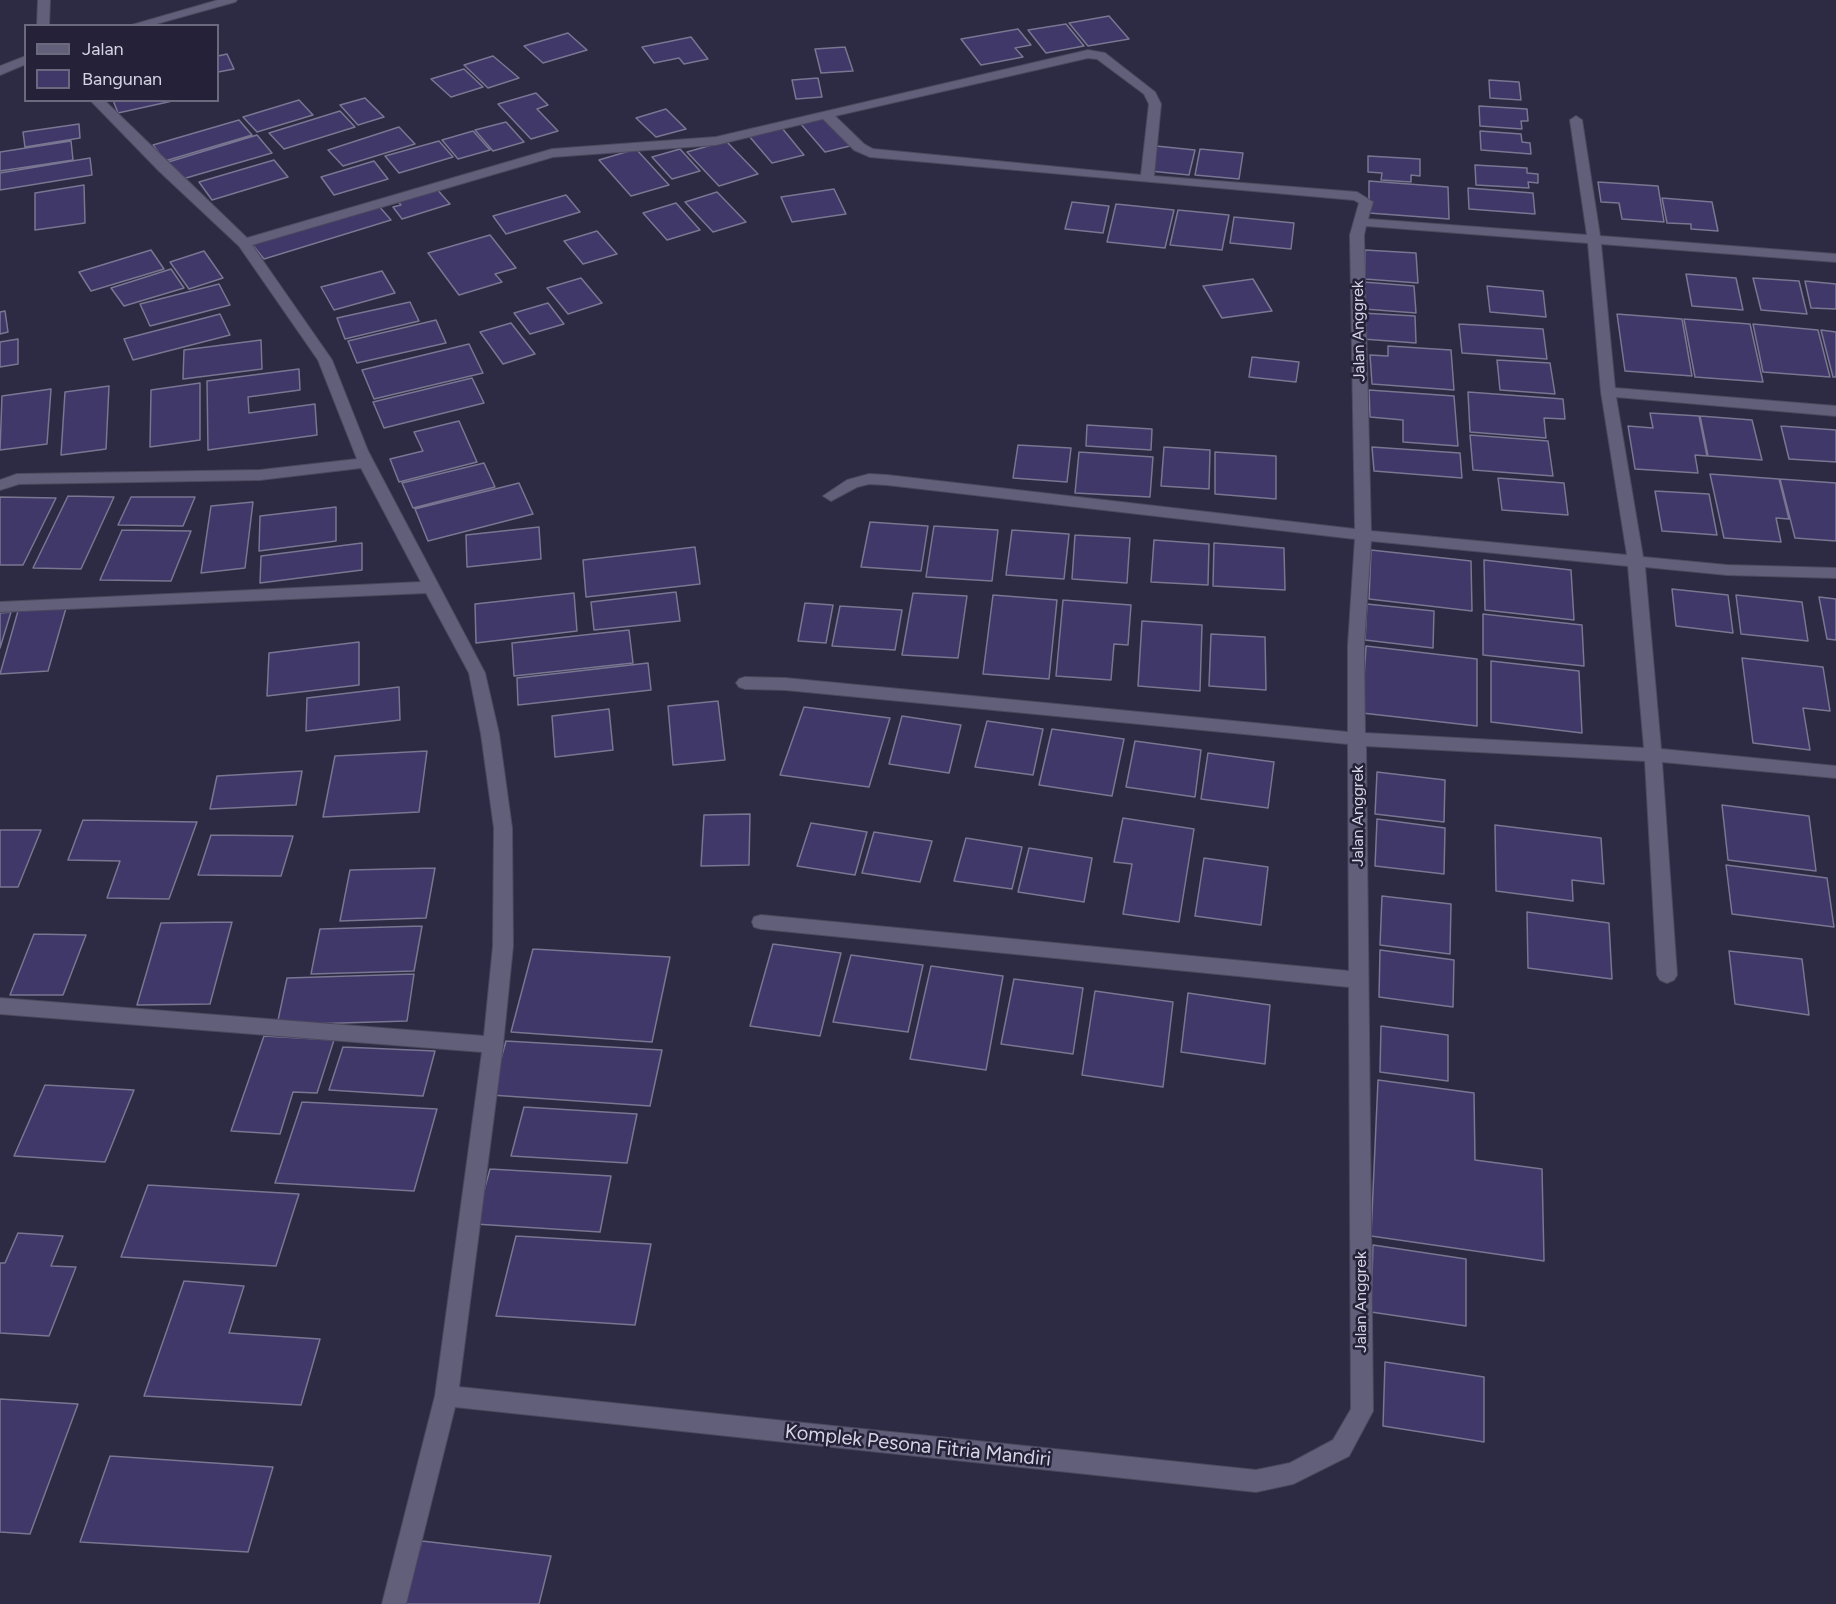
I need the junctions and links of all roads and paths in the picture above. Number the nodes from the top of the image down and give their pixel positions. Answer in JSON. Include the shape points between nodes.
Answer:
{"nodes":[{"id":1,"x":44,"y":0,"type":"edge"},
{"id":2,"x":231,"y":0,"type":"edge"},
{"id":3,"x":43,"y":24,"type":"edge"},
{"id":4,"x":141,"y":24,"type":"edge"},
{"id":5,"x":24,"y":60,"type":"edge"},
{"id":6,"x":0,"y":71,"type":"edge"},
{"id":7,"x":98,"y":102,"type":"edge"},
{"id":8,"x":825,"y":114,"type":"junction"},
{"id":9,"x":1576,"y":120,"type":"dead end"},
{"id":10,"x":1147,"y":179,"type":"junction"},
{"id":11,"x":1360,"y":222,"type":"junction"},
{"id":12,"x":1594,"y":240,"type":"junction"},
{"id":13,"x":244,"y":243,"type":"junction"},
{"id":14,"x":1836,"y":258,"type":"edge"},
{"id":15,"x":1608,"y":392,"type":"junction"},
{"id":16,"x":1836,"y":411,"type":"edge"},
{"id":17,"x":366,"y":463,"type":"junction"},
{"id":18,"x":0,"y":485,"type":"edge"},
{"id":19,"x":831,"y":496,"type":"dead end"},
{"id":20,"x":1363,"y":535,"type":"junction"},
{"id":21,"x":1636,"y":562,"type":"junction"},
{"id":22,"x":1836,"y":573,"type":"edge"},
{"id":23,"x":432,"y":587,"type":"junction"},
{"id":24,"x":0,"y":607,"type":"edge"},
{"id":25,"x":745,"y":683,"type":"dead end"},
{"id":26,"x":1357,"y":739,"type":"junction"},
{"id":27,"x":1653,"y":755,"type":"junction"},
{"id":28,"x":1836,"y":772,"type":"edge"},
{"id":29,"x":761,"y":922,"type":"dead end"},
{"id":30,"x":1666,"y":975,"type":"dead end"},
{"id":31,"x":1359,"y":980,"type":"junction"},
{"id":32,"x":0,"y":1006,"type":"edge"},
{"id":33,"x":493,"y":1045,"type":"junction"},
{"id":34,"x":446,"y":1396,"type":"junction"},
{"id":35,"x":1362,"y":1411,"type":"joint"},
{"id":36,"x":394,"y":1604,"type":"edge"}],
"edges":[{"from":1,"to":3,"type":"street"},
{"from":2,"to":4,"type":"street"},
{"from":5,"to":6,"type":"street"},
{"from":7,"to":13,"type":"street"},
{"from":8,"to":10,"type":"street","via":[[870,153]]},
{"from":8,"to":10,"type":"street","via":[[1072,56],[1101,56],[1149,92],[1155,104]]},
{"from":8,"to":13,"type":"street","via":[[716,141],[552,153]]},
{"from":9,"to":12,"type":"street"},
{"from":10,"to":11,"type":"street","name":"Jalan Anggrek","via":[[1357,196],[1366,202]]},
{"from":11,"to":12,"type":"street"},
{"from":11,"to":20,"type":"street","name":"Jalan Anggrek"},
{"from":12,"to":14,"type":"street"},
{"from":12,"to":15,"type":"street"},
{"from":13,"to":17,"type":"street","via":[[324,360]]},
{"from":15,"to":16,"type":"street"},
{"from":15,"to":21,"type":"street"},
{"from":17,"to":18,"type":"street","via":[[260,475],[43,478],[17,479]]},
{"from":17,"to":23,"type":"street"},
{"from":19,"to":20,"type":"street","via":[[852,483],[887,480]]},
{"from":20,"to":21,"type":"street"},
{"from":20,"to":26,"type":"street","name":"Jalan Anggrek","via":[[1356,645]]},
{"from":21,"to":22,"type":"street"},
{"from":21,"to":27,"type":"street"},
{"from":23,"to":24,"type":"street"},
{"from":23,"to":33,"type":"street","via":[[477,673],[503,828],[503,946]]},
{"from":25,"to":26,"type":"street"},
{"from":26,"to":27,"type":"street"},
{"from":26,"to":31,"type":"street","name":"Jalan Anggrek"},
{"from":27,"to":28,"type":"street"},
{"from":27,"to":30,"type":"street"},
{"from":29,"to":31,"type":"street"},
{"from":31,"to":35,"type":"street","name":"Jalan Anggrek"},
{"from":32,"to":33,"type":"street"},
{"from":33,"to":34,"type":"street"},
{"from":34,"to":35,"type":"street","name":"Komplek Pesona Fitria Mandiri","via":[[1256,1481],[1293,1473],[1341,1448]]},
{"from":34,"to":36,"type":"street"}]}
